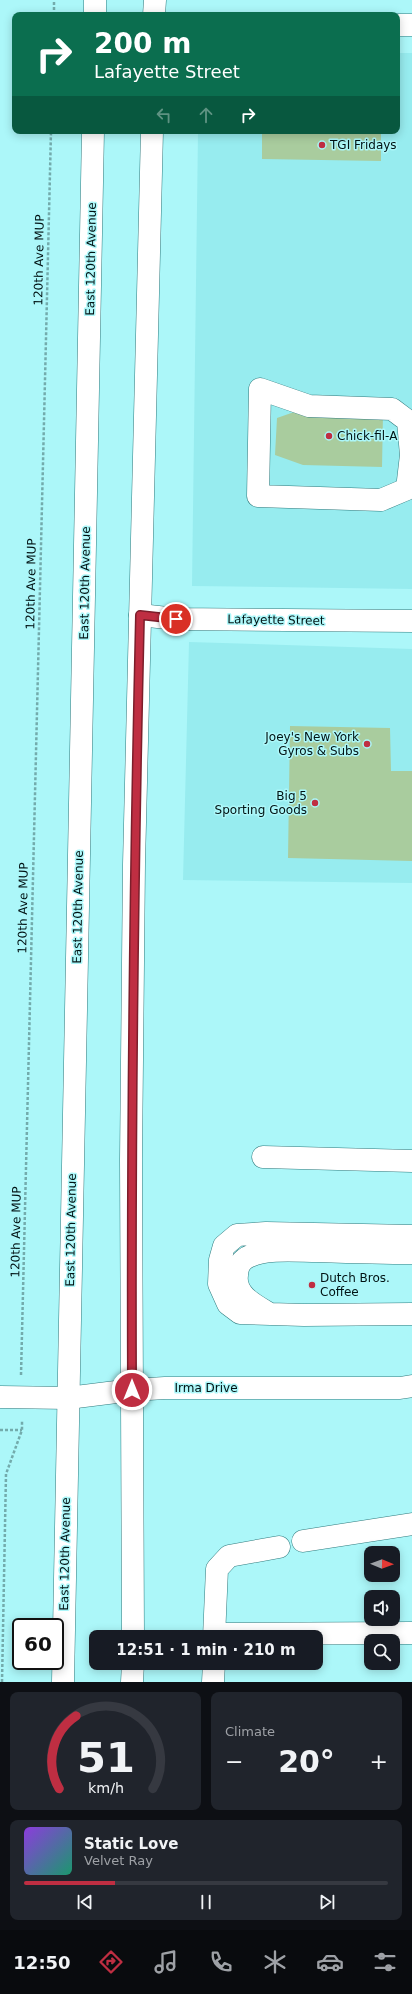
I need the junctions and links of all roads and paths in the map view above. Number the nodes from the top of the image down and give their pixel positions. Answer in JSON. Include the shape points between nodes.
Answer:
{"nodes":[{"id":1,"x":54,"y":0,"type":"edge"},
{"id":2,"x":95,"y":0,"type":"edge"},
{"id":3,"x":155,"y":0,"type":"edge"},
{"id":4,"x":54,"y":12,"type":"edge"},
{"id":5,"x":95,"y":12,"type":"edge"},
{"id":6,"x":154,"y":12,"type":"edge"},
{"id":7,"x":400,"y":25,"type":"edge"},
{"id":8,"x":412,"y":25,"type":"edge"},
{"id":9,"x":51,"y":134,"type":"edge"},
{"id":10,"x":93,"y":134,"type":"edge"},
{"id":11,"x":152,"y":134,"type":"edge"},
{"id":12,"x":260,"y":389,"type":"joint"},
{"id":13,"x":140,"y":615,"type":"junction"},
{"id":14,"x":412,"y":621,"type":"edge"},
{"id":15,"x":263,"y":1158,"type":"dead end"},
{"id":16,"x":412,"y":1161,"type":"edge"},
{"id":17,"x":412,"y":1236,"type":"edge"},
{"id":18,"x":412,"y":1253,"type":"edge"},
{"id":19,"x":271,"y":1315,"type":"junction"},
{"id":20,"x":402,"y":1315,"type":"edge"},
{"id":21,"x":412,"y":1386,"type":"edge"},
{"id":22,"x":132,"y":1390,"type":"junction"},
{"id":23,"x":10,"y":1398,"type":"edge"},
{"id":24,"x":68,"y":1398,"type":"junction"},
{"id":25,"x":0,"y":1430,"type":"edge"},
{"id":26,"x":22,"y":1430,"type":"junction"},
{"id":27,"x":412,"y":1524,"type":"edge"},
{"id":28,"x":304,"y":1541,"type":"dead end"},
{"id":29,"x":279,"y":1547,"type":"dead end"},
{"id":30,"x":132,"y":1630,"type":"edge"},
{"id":31,"x":215,"y":1630,"type":"edge"},
{"id":32,"x":412,"y":1633,"type":"edge"},
{"id":33,"x":323,"y":1634,"type":"edge"},
{"id":34,"x":132,"y":1670,"type":"edge"},
{"id":35,"x":214,"y":1670,"type":"edge"},
{"id":36,"x":2,"y":1682,"type":"edge"},
{"id":37,"x":63,"y":1682,"type":"edge"},
{"id":38,"x":132,"y":1682,"type":"edge"},
{"id":39,"x":213,"y":1682,"type":"edge"}],
"edges":[{"from":1,"to":4,"type":"path"},
{"from":2,"to":5,"type":"main road"},
{"from":3,"to":6,"type":"main road"},
{"from":7,"to":8,"type":"main road"},
{"from":9,"to":23,"type":"path","name":"120th Ave MUP"},
{"from":10,"to":24,"type":"main road","name":"East 120th Avenue"},
{"from":11,"to":13,"type":"main road"},
{"from":12,"to":12,"type":"main road","via":[[258,496],[381,500],[406,489],[411,455],[408,421],[392,409],[309,406]]},
{"from":13,"to":14,"type":"main road","name":"Lafayette Street","via":[[176,619]]},
{"from":13,"to":22,"type":"main road","via":[[131,1151]]},
{"from":15,"to":16,"type":"main road"},
{"from":17,"to":19,"type":"main road","via":[[266,1233],[237,1235],[224,1246],[220,1260],[219,1284],[228,1304],[240,1313]]},
{"from":18,"to":19,"type":"main road","via":[[294,1251],[249,1256],[241,1262],[236,1274],[236,1284],[247,1300]]},
{"from":19,"to":20,"type":"main road"},
{"from":21,"to":22,"type":"main road","name":"Irma Drive"},
{"from":22,"to":24,"type":"main road","name":"Irma Drive"},
{"from":22,"to":30,"type":"main road"},
{"from":23,"to":24,"type":"main road","name":"Irma Drive"},
{"from":23,"to":26,"type":"path","name":"120th Ave MUP"},
{"from":24,"to":37,"type":"main road","name":"East 120th Avenue"},
{"from":25,"to":26,"type":"path"},
{"from":26,"to":36,"type":"path","name":"120th Ave MUP","via":[[6,1474]]},
{"from":27,"to":28,"type":"main road"},
{"from":29,"to":31,"type":"main road","via":[[229,1556],[217,1569]]},
{"from":32,"to":33,"type":"main road"},
{"from":34,"to":38,"type":"main road"},
{"from":35,"to":39,"type":"main road"}]}
